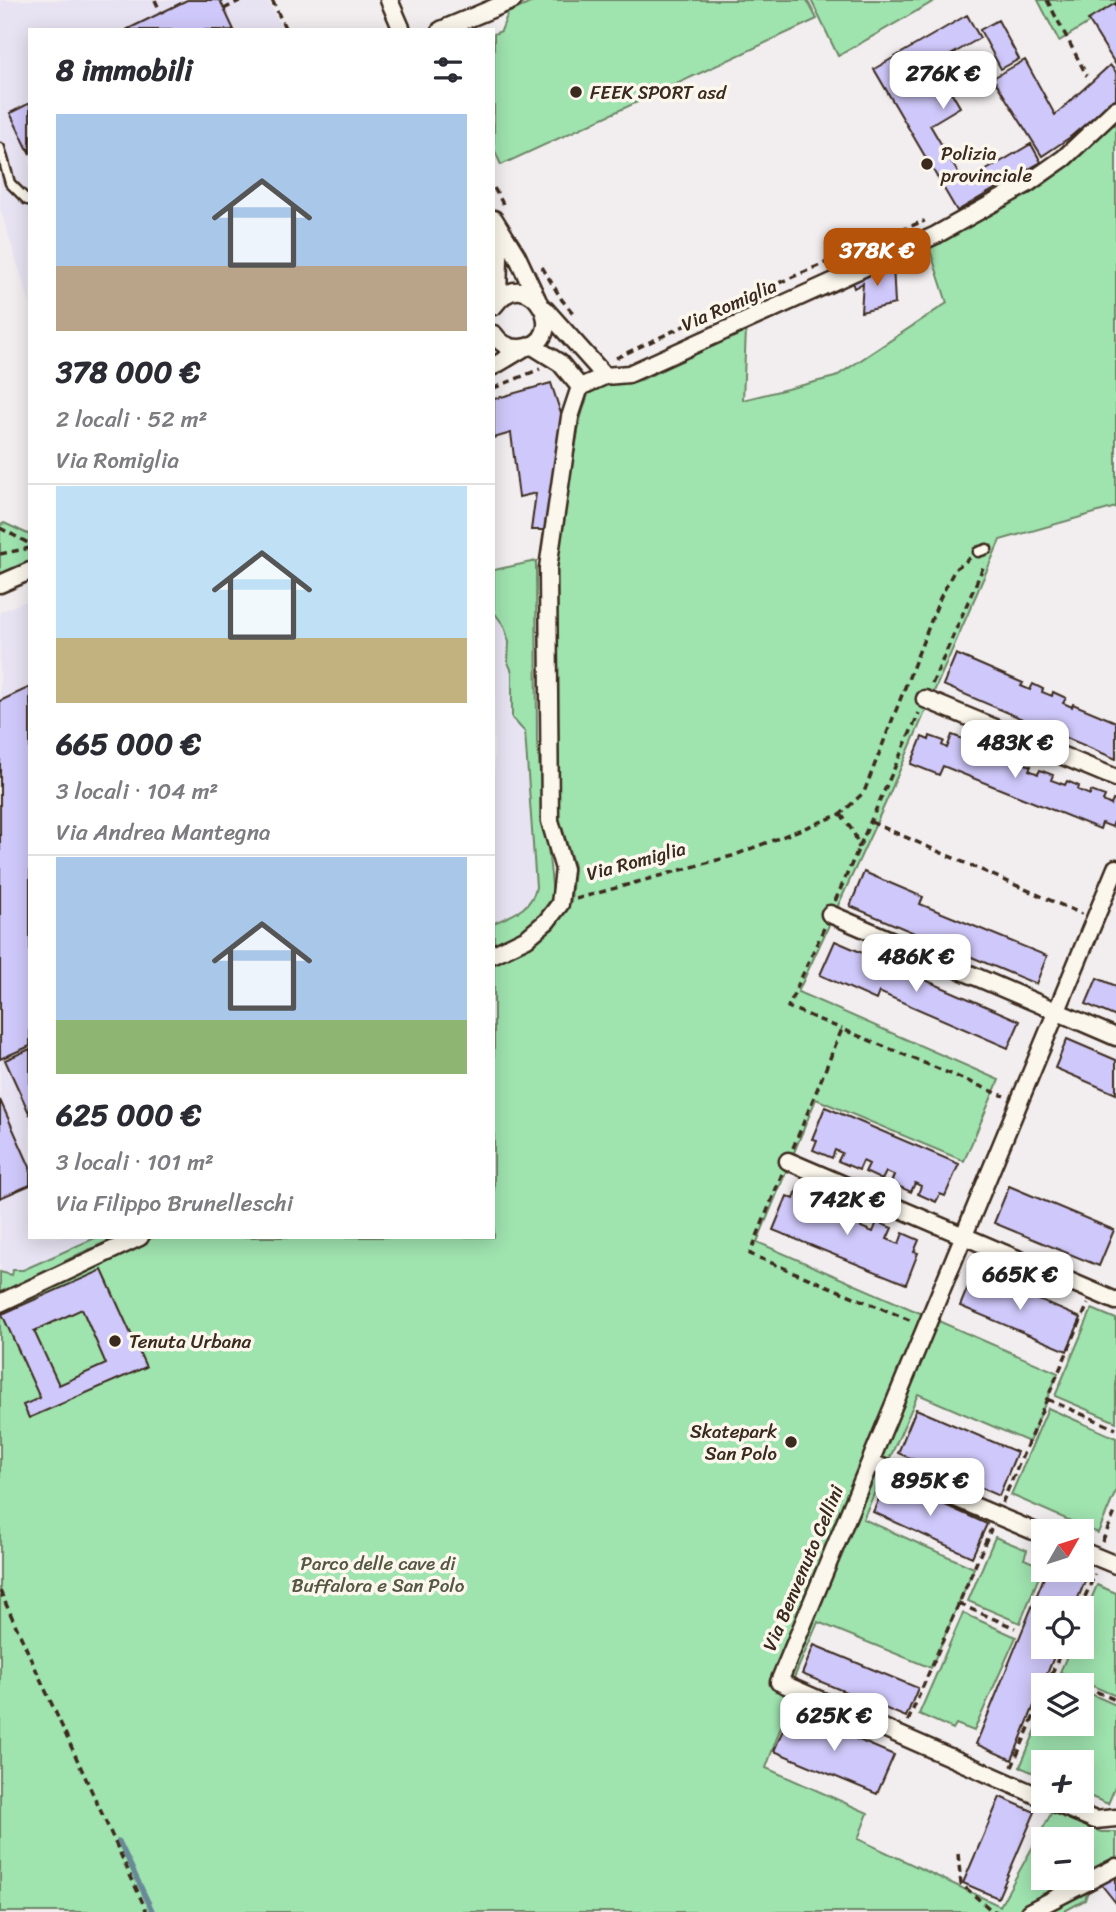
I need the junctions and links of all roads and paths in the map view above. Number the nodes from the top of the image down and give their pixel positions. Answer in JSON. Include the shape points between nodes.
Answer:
{"nodes":[{"id":1,"x":155,"y":0,"type":"edge"},
{"id":2,"x":241,"y":0,"type":"edge"},
{"id":3,"x":272,"y":0,"type":"edge"},
{"id":4,"x":388,"y":0,"type":"edge"},
{"id":5,"x":513,"y":0,"type":"edge"},
{"id":6,"x":1047,"y":0,"type":"edge"},
{"id":7,"x":224,"y":9,"type":"dead end"},
{"id":8,"x":161,"y":13,"type":"dead end"},
{"id":9,"x":285,"y":28,"type":"edge"},
{"id":10,"x":399,"y":28,"type":"edge"},
{"id":11,"x":445,"y":28,"type":"edge"},
{"id":12,"x":1087,"y":76,"type":"dead end"},
{"id":13,"x":1116,"y":109,"type":"edge"},
{"id":14,"x":0,"y":148,"type":"edge"},
{"id":15,"x":28,"y":200,"type":"edge"},
{"id":16,"x":495,"y":223,"type":"edge"},
{"id":17,"x":495,"y":228,"type":"edge"},
{"id":18,"x":930,"y":238,"type":"junction"},
{"id":19,"x":496,"y":302,"type":"edge"},
{"id":20,"x":541,"y":304,"type":"junction"},
{"id":21,"x":495,"y":335,"type":"edge"},
{"id":22,"x":527,"y":347,"type":"junction"},
{"id":23,"x":614,"y":359,"type":"dead end"},
{"id":24,"x":495,"y":365,"type":"edge"},
{"id":25,"x":542,"y":368,"type":"dead end"},
{"id":26,"x":605,"y":376,"type":"junction"},
{"id":27,"x":495,"y":387,"type":"edge"},
{"id":28,"x":580,"y":387,"type":"junction"},
{"id":29,"x":0,"y":528,"type":"edge"},
{"id":30,"x":28,"y":545,"type":"edge"},
{"id":31,"x":28,"y":547,"type":"edge"},
{"id":32,"x":987,"y":549,"type":"dead end"},
{"id":33,"x":978,"y":552,"type":"joint"},
{"id":34,"x":0,"y":554,"type":"edge"},
{"id":35,"x":985,"y":561,"type":"dead end"},
{"id":36,"x":28,"y":572,"type":"edge"},
{"id":37,"x":0,"y":584,"type":"edge"},
{"id":38,"x":925,"y":698,"type":"junction"},
{"id":39,"x":1116,"y":778,"type":"edge"},
{"id":40,"x":841,"y":814,"type":"junction"},
{"id":41,"x":871,"y":822,"type":"junction"},
{"id":42,"x":859,"y":848,"type":"junction"},
{"id":43,"x":1116,"y":868,"type":"edge"},
{"id":44,"x":560,"y":904,"type":"junction"},
{"id":45,"x":830,"y":914,"type":"junction"},
{"id":46,"x":1095,"y":919,"type":"junction"},
{"id":47,"x":495,"y":954,"type":"edge"},
{"id":48,"x":1056,"y":1012,"type":"junction"},
{"id":49,"x":842,"y":1029,"type":"junction"},
{"id":50,"x":1116,"y":1037,"type":"edge"},
{"id":51,"x":1019,"y":1102,"type":"junction"},
{"id":52,"x":788,"y":1161,"type":"junction"},
{"id":53,"x":963,"y":1237,"type":"junction"},
{"id":54,"x":136,"y":1239,"type":"edge"},
{"id":55,"x":1094,"y":1291,"type":"junction"},
{"id":56,"x":1116,"y":1301,"type":"edge"},
{"id":57,"x":0,"y":1303,"type":"edge"},
{"id":58,"x":926,"y":1327,"type":"junction"},
{"id":59,"x":1047,"y":1399,"type":"junction"},
{"id":60,"x":1116,"y":1429,"type":"edge"},
{"id":61,"x":870,"y":1462,"type":"junction"},
{"id":62,"x":1116,"y":1510,"type":"edge"},
{"id":63,"x":997,"y":1515,"type":"junction"},
{"id":64,"x":1031,"y":1530,"type":"edge"},
{"id":65,"x":1099,"y":1558,"type":"edge"},
{"id":66,"x":0,"y":1591,"type":"edge"},
{"id":67,"x":1085,"y":1596,"type":"edge"},
{"id":68,"x":959,"y":1604,"type":"junction"},
{"id":69,"x":1015,"y":1628,"type":"dead end"},
{"id":70,"x":1058,"y":1659,"type":"edge"},
{"id":71,"x":1052,"y":1673,"type":"edge"},
{"id":72,"x":1094,"y":1691,"type":"edge"},
{"id":73,"x":1116,"y":1700,"type":"edge"},
{"id":74,"x":1031,"y":1723,"type":"edge"},
{"id":75,"x":902,"y":1736,"type":"junction"},
{"id":76,"x":1006,"y":1781,"type":"junction"},
{"id":77,"x":1031,"y":1792,"type":"edge"},
{"id":78,"x":1078,"y":1813,"type":"edge"},
{"id":79,"x":1116,"y":1818,"type":"edge"},
{"id":80,"x":958,"y":1854,"type":"dead end"},
{"id":81,"x":1116,"y":1867,"type":"edge"},
{"id":82,"x":147,"y":1912,"type":"edge"},
{"id":83,"x":997,"y":1912,"type":"edge"},
{"id":84,"x":1029,"y":1912,"type":"edge"}],
"edges":[{"from":1,"to":8,"type":"path"},
{"from":2,"to":7,"type":"path"},
{"from":3,"to":9,"type":"path"},
{"from":4,"to":10,"type":"street"},
{"from":5,"to":11,"type":"street"},
{"from":6,"to":12,"type":"path"},
{"from":13,"to":18,"type":"street","name":"Via Romiglia","via":[[1064,158],[1027,184]]},
{"from":14,"to":15,"type":"lane","via":[[10,183]]},
{"from":16,"to":20,"type":"street"},
{"from":17,"to":19,"type":"street","via":[[499,257]]},
{"from":18,"to":23,"type":"path","via":[[923,220]]},
{"from":18,"to":26,"type":"street","name":"Via Romiglia","via":[[629,374]]},
{"from":19,"to":20,"type":"street","via":[[513,291],[522,291]]},
{"from":20,"to":22,"type":"street","via":[[546,326]]},
{"from":20,"to":26,"type":"street"},
{"from":21,"to":22,"type":"street","via":[[506,345]]},
{"from":22,"to":24,"type":"street"},
{"from":22,"to":28,"type":"street","via":[[560,363]]},
{"from":25,"to":27,"type":"path"},
{"from":26,"to":28,"type":"street","name":"Via Romiglia"},
{"from":28,"to":44,"type":"street","name":"Via Romiglia","via":[[570,417],[548,568],[550,821],[564,869]]},
{"from":29,"to":30,"type":"path"},
{"from":31,"to":34,"type":"path"},
{"from":32,"to":33,"type":"lane"},
{"from":33,"to":40,"type":"path","name":"Via Romiglia","via":[[955,569],[864,792]]},
{"from":35,"to":38,"type":"path"},
{"from":36,"to":37,"type":"street"},
{"from":38,"to":39,"type":"street"},
{"from":38,"to":41,"type":"path"},
{"from":40,"to":42,"type":"path"},
{"from":40,"to":44,"type":"path","name":"Via Romiglia","via":[[732,856]]},
{"from":41,"to":42,"type":"path"},
{"from":41,"to":46,"type":"path"},
{"from":42,"to":45,"type":"path"},
{"from":43,"to":46,"type":"street","name":"Via Benvenuto Cellini"},
{"from":44,"to":47,"type":"street","via":[[527,938]]},
{"from":45,"to":48,"type":"street"},
{"from":45,"to":49,"type":"path","via":[[788,1007]]},
{"from":46,"to":48,"type":"street","name":"Via Benvenuto Cellini"},
{"from":48,"to":50,"type":"street"},
{"from":48,"to":51,"type":"street","name":"Via Benvenuto Cellini"},
{"from":49,"to":51,"type":"path"},
{"from":49,"to":52,"type":"path"},
{"from":51,"to":53,"type":"street","name":"Via Benvenuto Cellini"},
{"from":52,"to":53,"type":"street"},
{"from":52,"to":58,"type":"path","via":[[750,1254]]},
{"from":53,"to":55,"type":"street"},
{"from":53,"to":58,"type":"street","name":"Via Benvenuto Cellini"},
{"from":54,"to":57,"type":"street"},
{"from":55,"to":56,"type":"street"},
{"from":55,"to":59,"type":"path"},
{"from":58,"to":61,"type":"street","name":"Via Benvenuto Cellini"},
{"from":59,"to":60,"type":"path"},
{"from":59,"to":63,"type":"path"},
{"from":61,"to":63,"type":"street"},
{"from":61,"to":75,"type":"street","name":"Via Benvenuto Cellini","via":[[779,1682]]},
{"from":62,"to":65,"type":"path"},
{"from":63,"to":64,"type":"street"},
{"from":63,"to":68,"type":"path"},
{"from":65,"to":67,"type":"path"},
{"from":66,"to":82,"type":"path"},
{"from":68,"to":69,"type":"path"},
{"from":68,"to":75,"type":"path"},
{"from":70,"to":71,"type":"path"},
{"from":72,"to":73,"type":"path"},
{"from":74,"to":76,"type":"path"},
{"from":75,"to":76,"type":"street"},
{"from":76,"to":77,"type":"street"},
{"from":78,"to":79,"type":"street","via":[[1095,1820]]},
{"from":80,"to":83,"type":"path","via":[[961,1884]]},
{"from":81,"to":84,"type":"street"}]}
